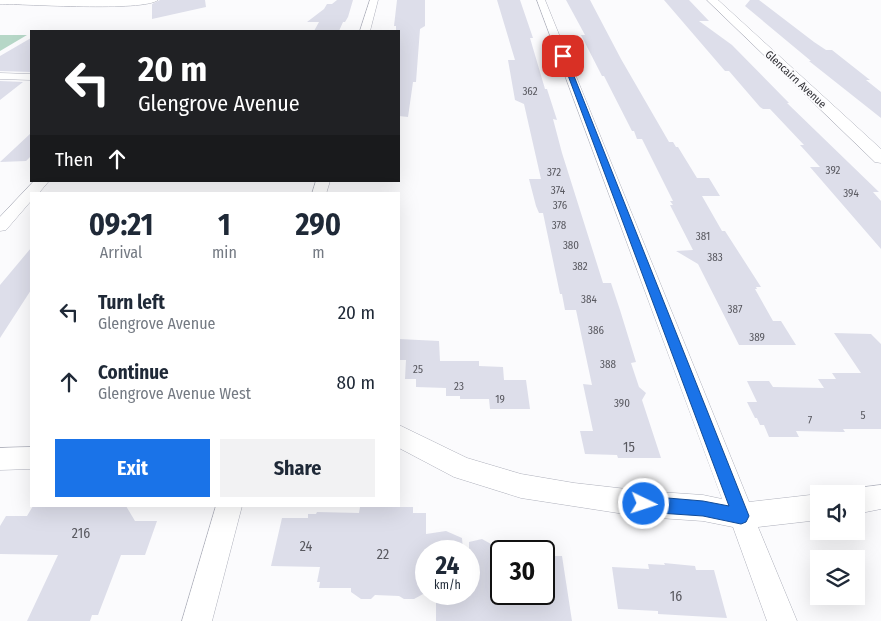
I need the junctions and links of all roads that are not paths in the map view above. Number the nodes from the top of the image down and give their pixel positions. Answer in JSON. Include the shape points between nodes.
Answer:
{"nodes":[{"id":1,"x":154,"y":0,"type":"edge"},
{"id":2,"x":374,"y":0,"type":"edge"},
{"id":3,"x":541,"y":0,"type":"edge"},
{"id":4,"x":712,"y":0,"type":"edge"},
{"id":5,"x":0,"y":2,"type":"edge"},
{"id":6,"x":365,"y":30,"type":"edge"},
{"id":7,"x":0,"y":76,"type":"edge"},
{"id":8,"x":30,"y":77,"type":"edge"},
{"id":9,"x":881,"y":158,"type":"edge"},
{"id":10,"x":41,"y":182,"type":"edge"},
{"id":11,"x":32,"y":192,"type":"edge"},
{"id":12,"x":30,"y":194,"type":"edge"},
{"id":13,"x":0,"y":226,"type":"edge"},
{"id":14,"x":400,"y":437,"type":"edge"},
{"id":15,"x":30,"y":458,"type":"edge"},
{"id":16,"x":0,"y":459,"type":"edge"},
{"id":17,"x":881,"y":497,"type":"edge"},
{"id":18,"x":865,"y":500,"type":"edge"},
{"id":19,"x":229,"y":507,"type":"edge"},
{"id":20,"x":810,"y":508,"type":"edge"},
{"id":21,"x":741,"y":516,"type":"junction"},
{"id":22,"x":197,"y":621,"type":"edge"},
{"id":23,"x":782,"y":621,"type":"edge"}],
"edges":[{"from":1,"to":5,"type":"street","via":[[126,4]]},
{"from":2,"to":6,"type":"street"},
{"from":3,"to":21,"type":"street"},
{"from":4,"to":9,"type":"street","name":"Glencairn Avenue"},
{"from":7,"to":8,"type":"street"},
{"from":10,"to":11,"type":"street"},
{"from":12,"to":13,"type":"street"},
{"from":14,"to":21,"type":"street","via":[[463,469],[521,486],[644,504],[703,508]]},
{"from":15,"to":16,"type":"street"},
{"from":17,"to":18,"type":"street"},
{"from":19,"to":22,"type":"street"},
{"from":20,"to":21,"type":"street"},
{"from":21,"to":23,"type":"street"}]}
